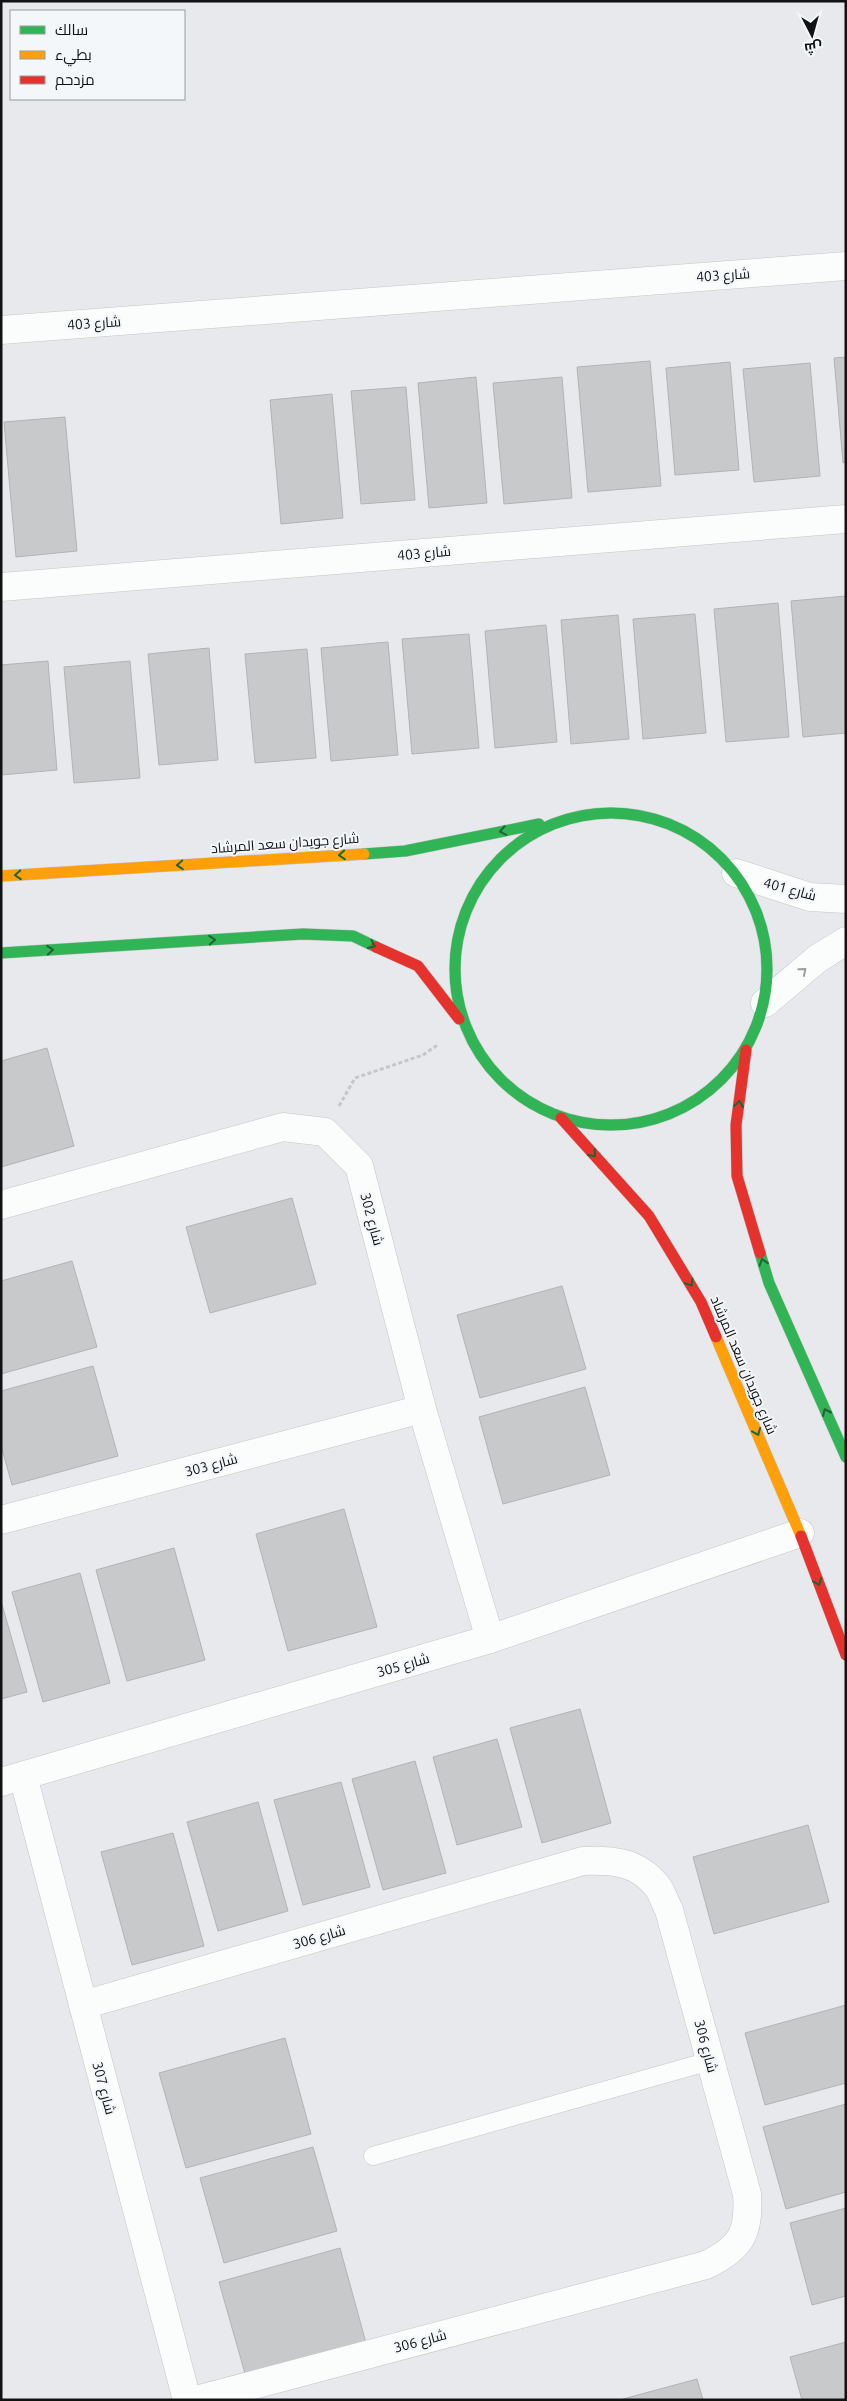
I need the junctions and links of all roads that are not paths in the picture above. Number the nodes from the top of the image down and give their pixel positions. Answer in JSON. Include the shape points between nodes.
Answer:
{"nodes":[{"id":1,"x":846,"y":266,"type":"edge"},
{"id":2,"x":1,"y":330,"type":"edge"},
{"id":3,"x":846,"y":519,"type":"edge"},
{"id":4,"x":1,"y":587,"type":"edge"},
{"id":5,"x":568,"y":818,"type":"junction"},
{"id":6,"x":736,"y":873,"type":"junction"},
{"id":7,"x":1,"y":876,"type":"edge"},
{"id":8,"x":846,"y":899,"type":"edge"},
{"id":9,"x":846,"y":941,"type":"edge"},
{"id":10,"x":1,"y":953,"type":"edge"},
{"id":11,"x":765,"y":1002,"type":"junction"},
{"id":12,"x":464,"y":1026,"type":"junction"},
{"id":13,"x":746,"y":1050,"type":"junction"},
{"id":14,"x":561,"y":1118,"type":"junction"},
{"id":15,"x":1,"y":1205,"type":"edge"},
{"id":16,"x":422,"y":1409,"type":"junction"},
{"id":17,"x":846,"y":1456,"type":"edge"},
{"id":18,"x":1,"y":1520,"type":"edge"},
{"id":19,"x":800,"y":1533,"type":"junction"},
{"id":20,"x":490,"y":1639,"type":"junction"},
{"id":21,"x":846,"y":1655,"type":"edge"},
{"id":22,"x":12,"y":1779,"type":"edge"},
{"id":23,"x":83,"y":2005,"type":"junction"},
{"id":24,"x":710,"y":2061,"type":"junction"},
{"id":25,"x":373,"y":2156,"type":"dead end"},
{"id":26,"x":187,"y":2400,"type":"edge"},
{"id":27,"x":196,"y":2400,"type":"edge"}],
"edges":[{"from":1,"to":2,"type":"street","name":"شارع 403"},
{"from":3,"to":4,"type":"street","name":"شارع 403"},
{"from":5,"to":6,"type":"street","via":[[614,812],[660,820],[702,841]]},
{"from":5,"to":7,"type":"street","name":"شارع جويدان سعد المرشاد","one_way":true,"via":[[405,851]]},
{"from":5,"to":12,"type":"street","via":[[525,838],[493,865],[470,900],[456,940],[454,982]]},
{"from":6,"to":8,"type":"street","name":"شارع 401","via":[[810,897]]},
{"from":6,"to":11,"type":"street","via":[[758,912],[768,957]]},
{"from":11,"to":9,"type":"street","one_way":true,"via":[[817,959]]},
{"from":10,"to":12,"type":"street","one_way":true,"via":[[303,934],[353,936],[418,966]]},
{"from":11,"to":13,"type":"street"},
{"from":12,"to":14,"type":"street","via":[[487,1066],[520,1097]]},
{"from":13,"to":14,"type":"street","via":[[712,1090],[666,1116],[613,1126]]},
{"from":17,"to":13,"type":"street","one_way":true,"via":[[769,1283],[737,1176],[736,1125]]},
{"from":14,"to":19,"type":"street","name":"شارع جويدان سعد المرشاد","one_way":true,"via":[[649,1216],[701,1302]]},
{"from":15,"to":16,"type":"street","name":"شارع 302","via":[[283,1127],[325,1132],[359,1166]]},
{"from":16,"to":18,"type":"street","name":"شارع 303"},
{"from":16,"to":20,"type":"street","name":"شارع 302"},
{"from":19,"to":20,"type":"street","name":"شارع 305"},
{"from":19,"to":21,"type":"street","name":"شارع جويدان سعد المرشاد","one_way":true},
{"from":20,"to":22,"type":"street","name":"شارع 305"},
{"from":22,"to":23,"type":"street","name":"شارع 307"},
{"from":23,"to":24,"type":"street","name":"شارع 306","via":[[583,1861],[610,1860],[636,1868],[657,1886],[669,1910]]},
{"from":23,"to":26,"type":"street","name":"شارع 307"},
{"from":24,"to":25,"type":"lane"},
{"from":24,"to":27,"type":"street","name":"شارع 306","via":[[747,2194],[749,2216],[741,2238],[726,2255],[706,2265]]}]}
